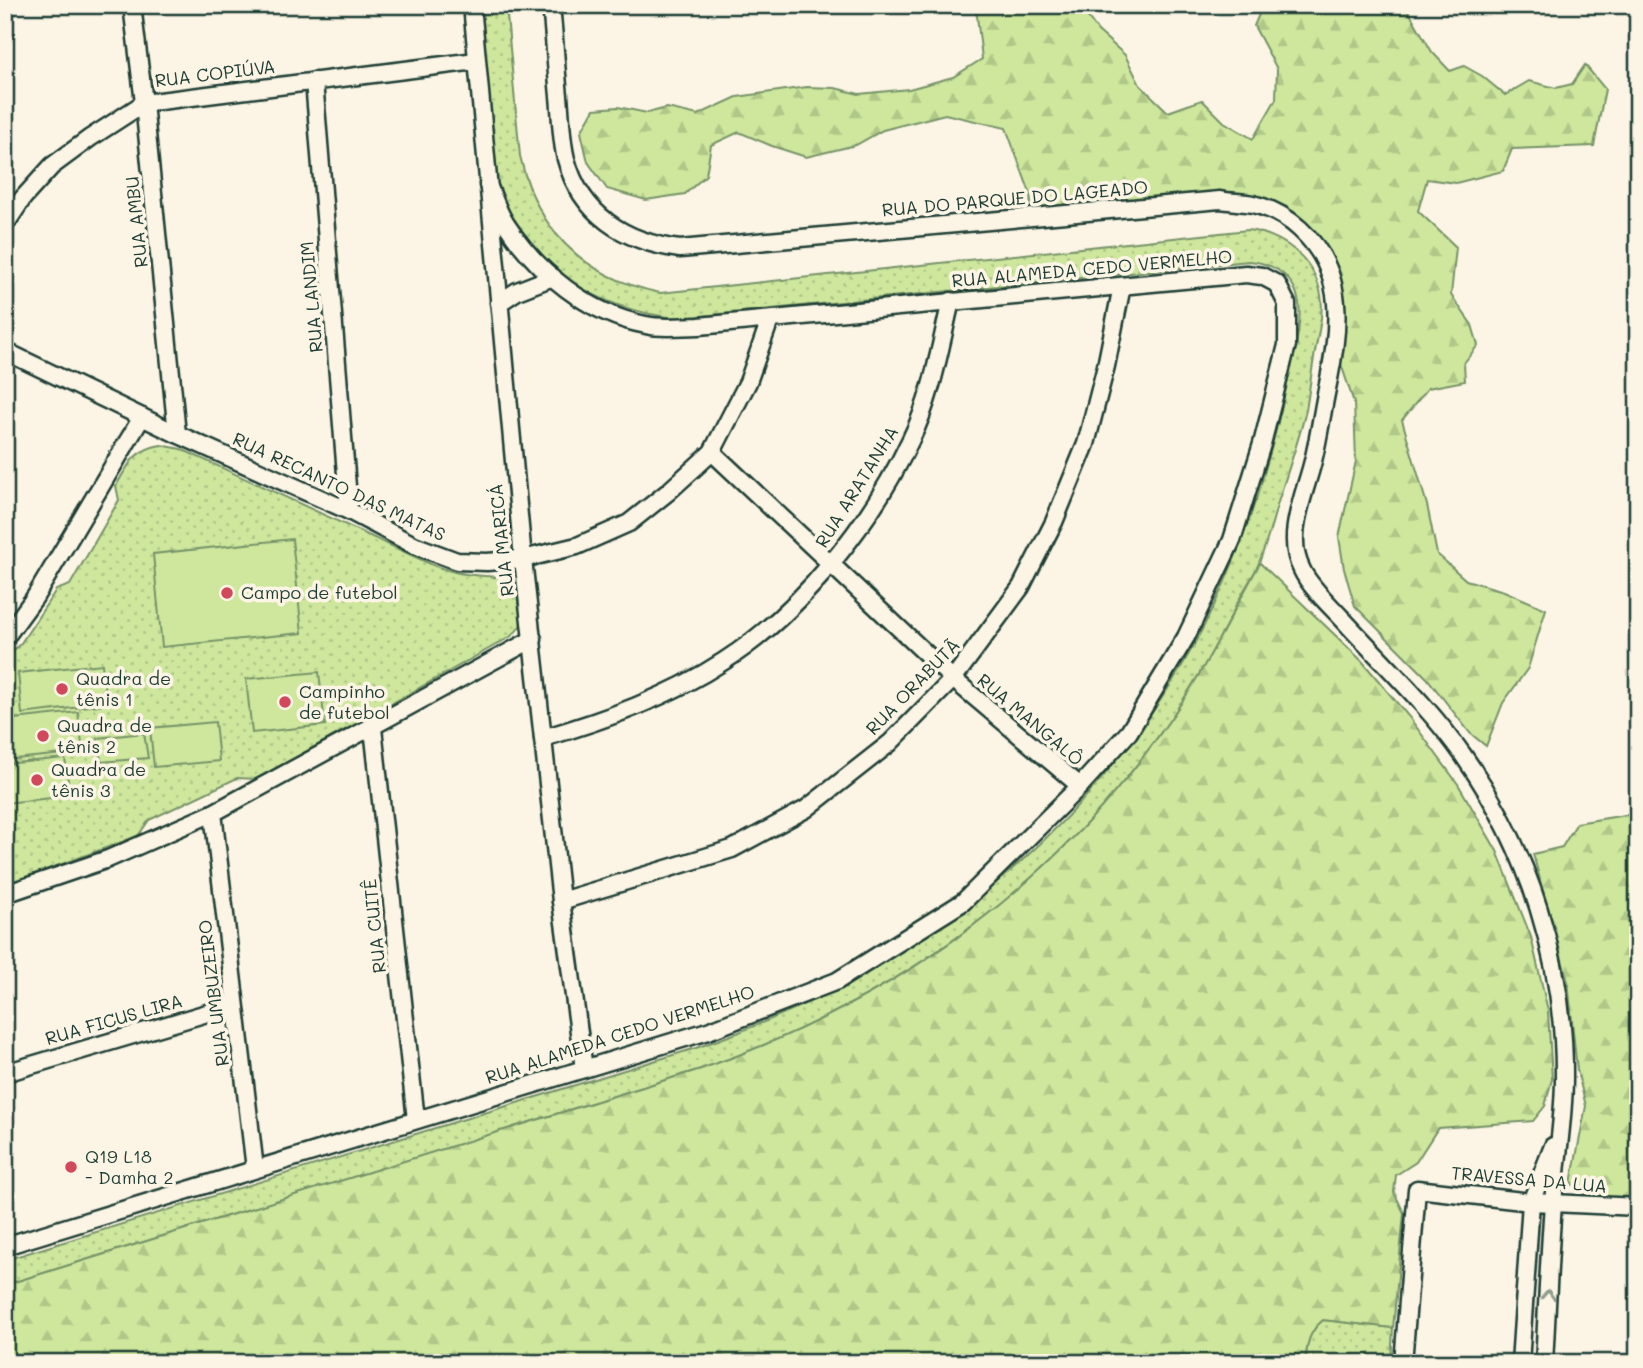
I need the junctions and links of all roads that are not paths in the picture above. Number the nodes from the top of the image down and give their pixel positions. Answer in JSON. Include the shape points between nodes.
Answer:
{"nodes":[{"id":1,"x":132,"y":5,"type":"edge"},
{"id":2,"x":472,"y":5,"type":"edge"},
{"id":3,"x":551,"y":5,"type":"edge"},
{"id":4,"x":475,"y":61,"type":"junction"},
{"id":5,"x":314,"y":81,"type":"junction"},
{"id":6,"x":144,"y":103,"type":"junction"},
{"id":7,"x":488,"y":185,"type":"junction"},
{"id":8,"x":5,"y":225,"type":"edge"},
{"id":9,"x":553,"y":277,"type":"junction"},
{"id":10,"x":1122,"y":286,"type":"junction"},
{"id":11,"x":951,"y":301,"type":"junction"},
{"id":12,"x":499,"y":303,"type":"junction"},
{"id":13,"x":770,"y":320,"type":"junction"},
{"id":14,"x":5,"y":351,"type":"edge"},
{"id":15,"x":142,"y":417,"type":"junction"},
{"id":16,"x":177,"y":434,"type":"junction"},
{"id":17,"x":712,"y":452,"type":"junction"},
{"id":18,"x":349,"y":511,"type":"junction"},
{"id":19,"x":523,"y":559,"type":"junction"},
{"id":20,"x":832,"y":564,"type":"junction"},
{"id":21,"x":5,"y":638,"type":"edge"},
{"id":22,"x":533,"y":639,"type":"junction"},
{"id":23,"x":953,"y":679,"type":"junction"},
{"id":24,"x":373,"y":728,"type":"junction"},
{"id":25,"x":543,"y":738,"type":"junction"},
{"id":26,"x":1080,"y":786,"type":"junction"},
{"id":27,"x":213,"y":813,"type":"junction"},
{"id":28,"x":5,"y":894,"type":"edge"},
{"id":29,"x":561,"y":901,"type":"junction"},
{"id":30,"x":234,"y":1005,"type":"junction"},
{"id":31,"x":584,"y":1069,"type":"junction"},
{"id":32,"x":5,"y":1073,"type":"edge"},
{"id":33,"x":416,"y":1120,"type":"junction"},
{"id":34,"x":1560,"y":1127,"type":"junction"},
{"id":35,"x":255,"y":1169,"type":"junction"},
{"id":36,"x":1531,"y":1202,"type":"junction"},
{"id":37,"x":1553,"y":1203,"type":"junction"},
{"id":38,"x":1638,"y":1207,"type":"edge"},
{"id":39,"x":5,"y":1246,"type":"edge"},
{"id":40,"x":1403,"y":1363,"type":"edge"},
{"id":41,"x":1520,"y":1363,"type":"edge"},
{"id":42,"x":1544,"y":1363,"type":"edge"}],
"edges":[{"from":1,"to":6,"type":"street","name":"RUA AMBU"},
{"from":2,"to":4,"type":"street","name":"RUA MARICÁ"},
{"from":3,"to":34,"type":"street","name":"RUA DO PARQUE DO LAGEADO","via":[[566,159],[574,178],[592,208],[610,225],[657,246],[680,248],[1220,200],[1253,204],[1290,220],[1316,244],[1333,279],[1337,311],[1332,366],[1298,513],[1296,545],[1301,570],[1441,724],[1501,814],[1517,848],[1553,964],[1563,1046]]},
{"from":4,"to":5,"type":"street","name":"RUA COPIÚVA"},
{"from":4,"to":7,"type":"street","name":"RUA MARICÁ"},
{"from":5,"to":6,"type":"street","name":"RUA COPIÚVA"},
{"from":5,"to":18,"type":"street","name":"RUA LANDIM"},
{"from":6,"to":8,"type":"street","name":"RUA COPIÚVA","via":[[52,166]]},
{"from":6,"to":16,"type":"street","name":"RUA AMBU"},
{"from":7,"to":9,"type":"street","name":"RUA ALAMEDA CEDO VERMELHO","via":[[505,222],[533,261]]},
{"from":7,"to":12,"type":"street","name":"RUA MARICÁ"},
{"from":9,"to":12,"type":"street","via":[[526,286]]},
{"from":9,"to":13,"type":"street","name":"RUA ALAMEDA CEDO VERMELHO","via":[[609,315],[648,326]]},
{"from":10,"to":11,"type":"street","name":"RUA ALAMEDA CEDO VERMELHO"},
{"from":10,"to":23,"type":"street","name":"RUA ORABUTÃ","via":[[1086,444],[1054,522],[1021,587]]},
{"from":10,"to":26,"type":"street","name":"RUA ALAMEDA CEDO VERMELHO","via":[[1262,276],[1278,284],[1287,304],[1287,345],[1232,540],[1186,637],[1129,732]]},
{"from":11,"to":13,"type":"street","name":"RUA ALAMEDA CEDO VERMELHO"},
{"from":11,"to":20,"type":"street","name":"RUA ARATANHA","via":[[932,382],[912,439]]},
{"from":12,"to":19,"type":"street","name":"RUA MARICÁ"},
{"from":13,"to":17,"type":"street","name":"RUA RECANTO DAS MATAS","via":[[748,382]]},
{"from":14,"to":15,"type":"street","name":"RUA RECANTO DAS MATAS"},
{"from":15,"to":16,"type":"street","name":"RUA RECANTO DAS MATAS"},
{"from":15,"to":21,"type":"street","via":[[35,597]]},
{"from":16,"to":18,"type":"street","name":"RUA RECANTO DAS MATAS"},
{"from":17,"to":19,"type":"street","name":"RUA RECANTO DAS MATAS","via":[[629,523],[578,546]]},
{"from":17,"to":20,"type":"street","name":"RUA MANGALÔ"},
{"from":18,"to":19,"type":"street","name":"RUA RECANTO DAS MATAS","via":[[414,545],[457,561]]},
{"from":19,"to":22,"type":"street","name":"RUA MARICÁ"},
{"from":20,"to":23,"type":"street","name":"RUA MANGALÔ"},
{"from":20,"to":25,"type":"street","name":"RUA ARATANHA","via":[[779,618],[724,661],[647,702]]},
{"from":22,"to":24,"type":"street"},
{"from":22,"to":25,"type":"street","name":"RUA MARICÁ"},
{"from":23,"to":26,"type":"street","name":"RUA MANGALÔ"},
{"from":23,"to":29,"type":"street","name":"RUA ORABUTÃ","via":[[890,743],[806,809],[732,849]]},
{"from":24,"to":27,"type":"street"},
{"from":24,"to":33,"type":"street","name":"RUA CUITÊ"},
{"from":25,"to":29,"type":"street","name":"RUA MARICÁ"},
{"from":26,"to":31,"type":"street","name":"RUA ALAMEDA CEDO VERMELHO","via":[[963,902],[837,981],[708,1031]]},
{"from":27,"to":28,"type":"street","via":[[108,859]]},
{"from":27,"to":30,"type":"street","name":"RUA UMBUZEIRO"},
{"from":29,"to":31,"type":"street","name":"RUA MARICÁ"},
{"from":30,"to":32,"type":"street","name":"RUA FICUS LIRA"},
{"from":30,"to":35,"type":"street","name":"RUA UMBUZEIRO"},
{"from":31,"to":33,"type":"street","name":"RUA ALAMEDA CEDO VERMELHO"},
{"from":33,"to":35,"type":"street","name":"RUA ALAMEDA CEDO VERMELHO"},
{"from":34,"to":36,"type":"street"},
{"from":34,"to":37,"type":"street"},
{"from":35,"to":39,"type":"street","name":"RUA ALAMEDA CEDO VERMELHO"},
{"from":36,"to":37,"type":"street","name":"TRAVESSA DA LUA"},
{"from":36,"to":40,"type":"street","name":"TRAVESSA DA LUA","via":[[1417,1189]]},
{"from":36,"to":41,"type":"street"},
{"from":37,"to":38,"type":"street","name":"TRAVESSA DA LUA"},
{"from":42,"to":37,"type":"street","one_way":true}]}
